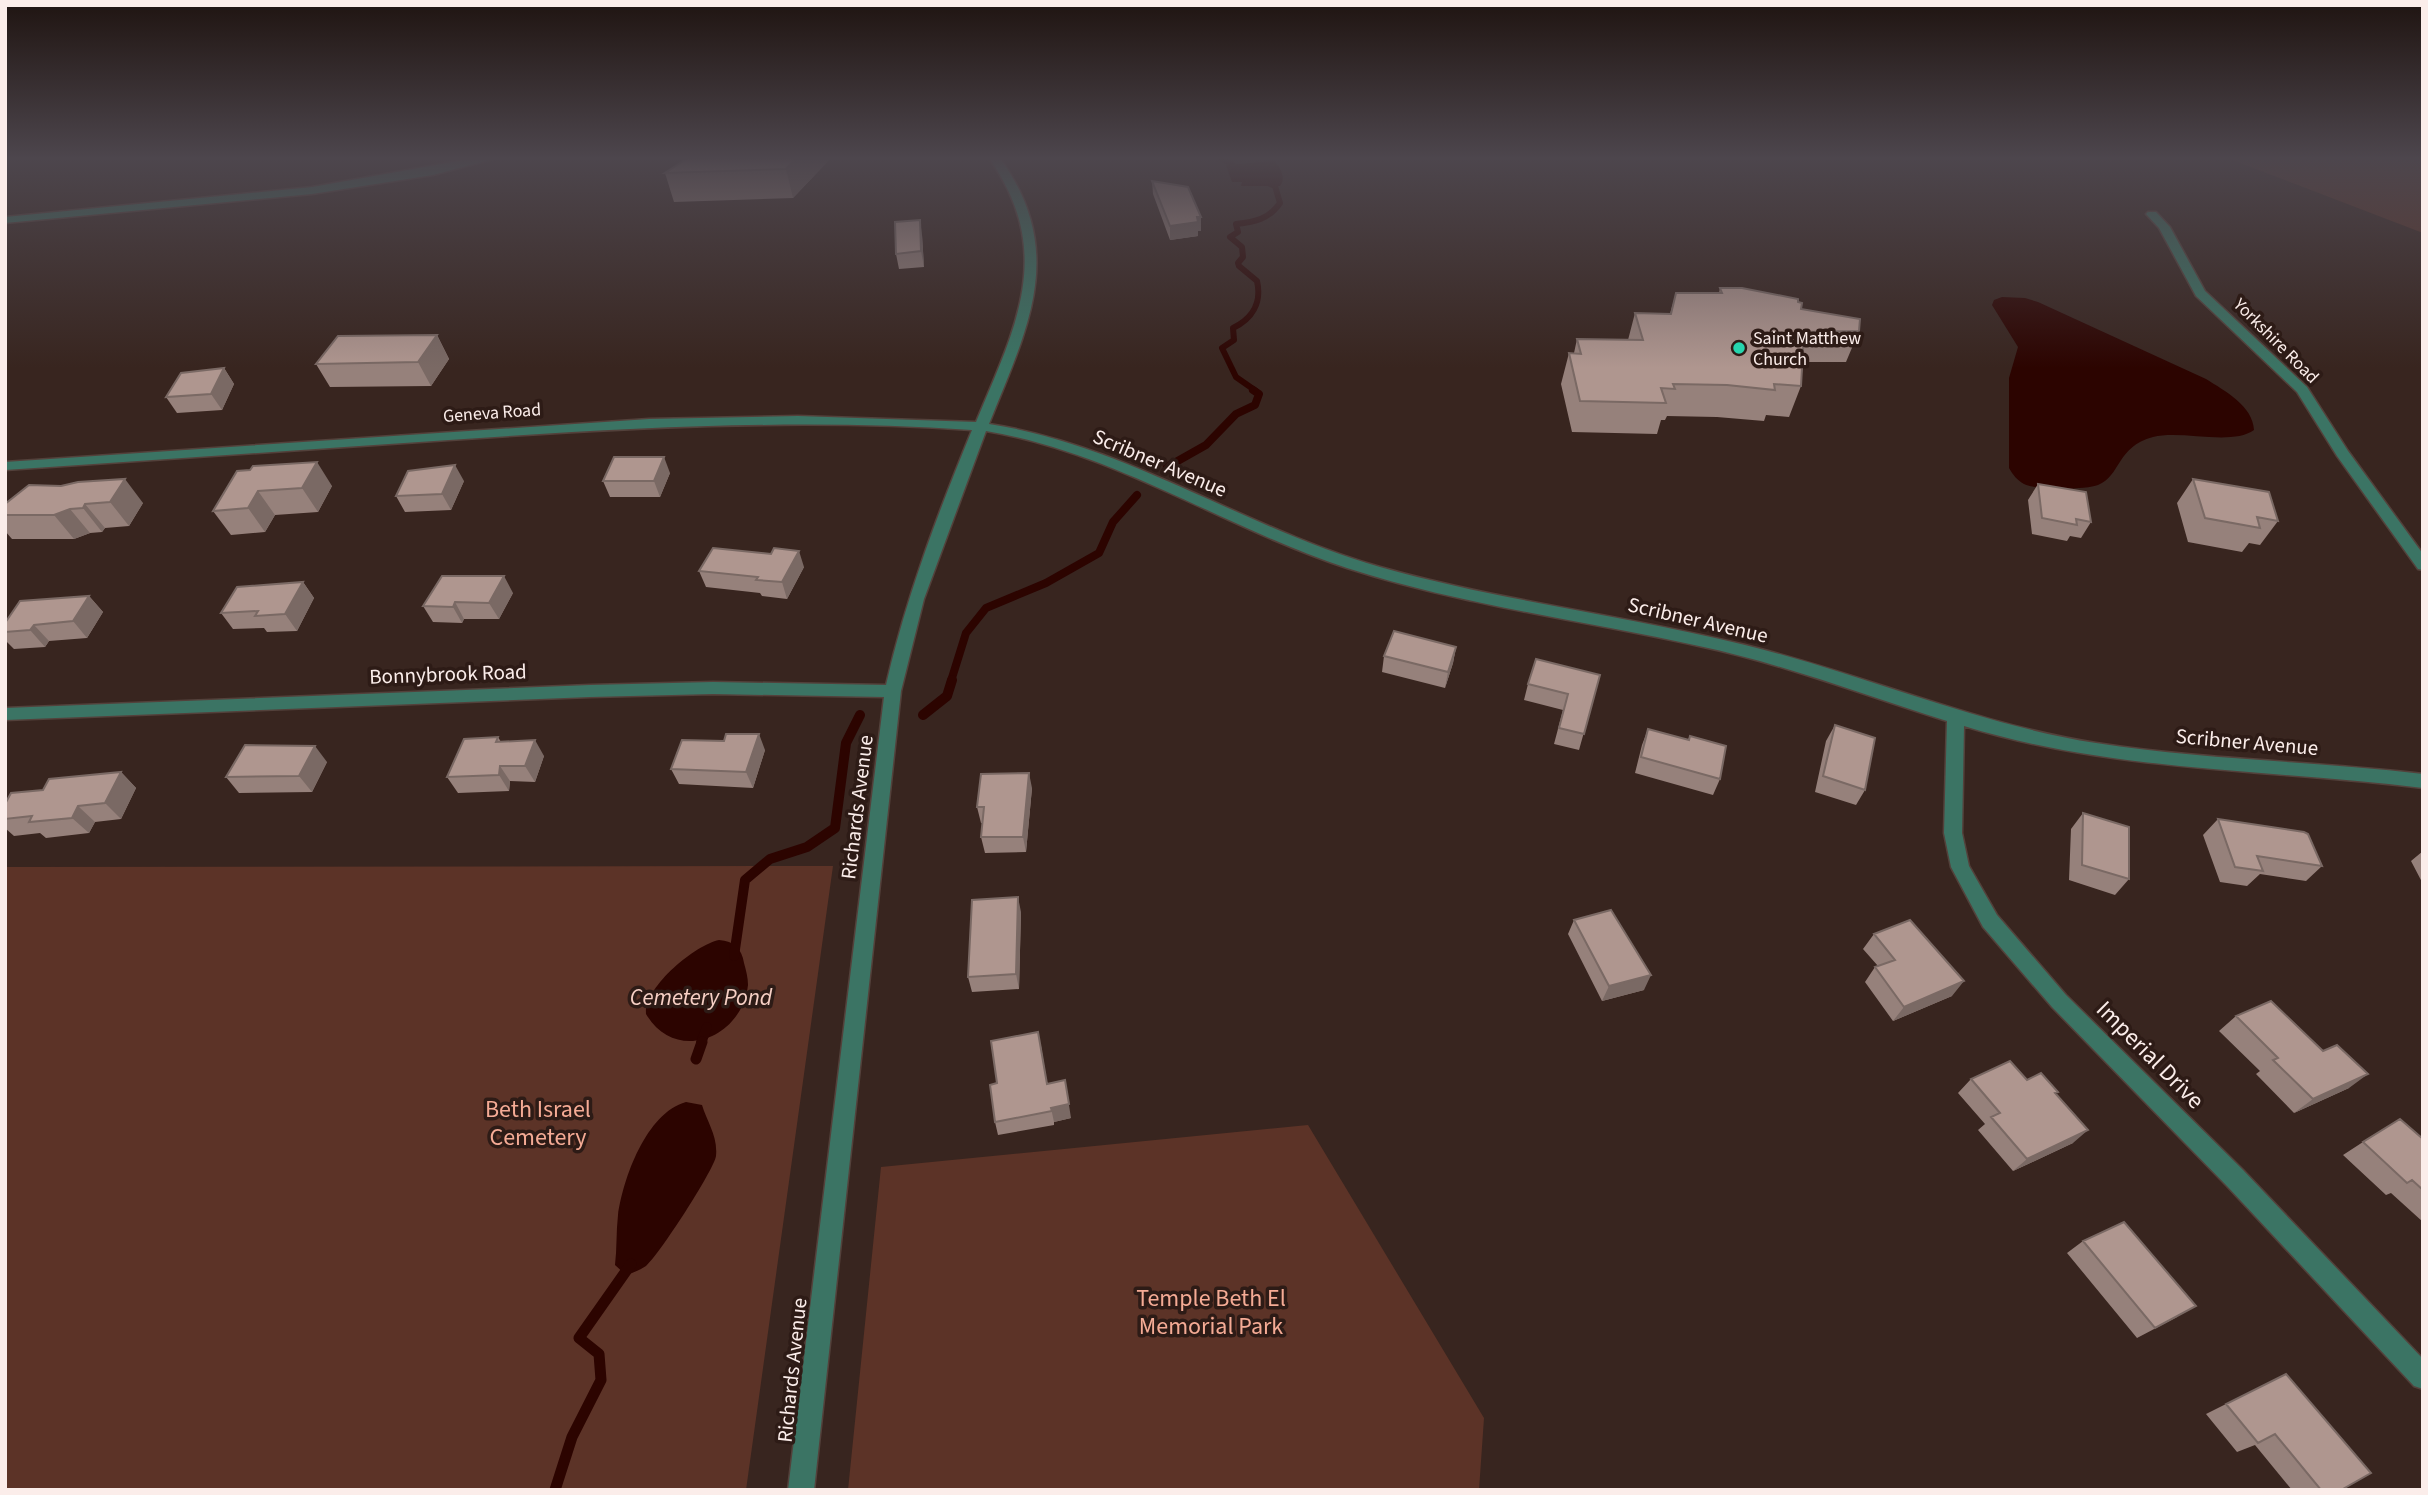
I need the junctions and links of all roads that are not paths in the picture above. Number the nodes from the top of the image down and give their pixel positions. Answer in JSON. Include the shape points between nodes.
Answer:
{"nodes":[{"id":1,"x":1026,"y":228,"type":"edge"},
{"id":2,"x":2164,"y":228,"type":"edge"},
{"id":3,"x":982,"y":427,"type":"junction"},
{"id":4,"x":5,"y":466,"type":"edge"},
{"id":5,"x":2423,"y":565,"type":"edge"},
{"id":6,"x":893,"y":691,"type":"junction"},
{"id":7,"x":5,"y":714,"type":"edge"},
{"id":8,"x":1956,"y":716,"type":"junction"},
{"id":9,"x":2423,"y":781,"type":"edge"},
{"id":10,"x":2423,"y":1377,"type":"edge"},
{"id":11,"x":801,"y":1490,"type":"edge"}],
"edges":[{"from":1,"to":3,"type":"street","name":"Richards Avenue","via":[[1031,291]]},
{"from":2,"to":5,"type":"street","name":"Yorkshire Road","via":[[2200,293],[2302,390]]},
{"from":3,"to":4,"type":"street","name":"Geneva Road","via":[[799,418],[680,420]]},
{"from":3,"to":6,"type":"street","name":"Richards Avenue","via":[[914,606]]},
{"from":3,"to":8,"type":"street","name":"Scribner Avenue","via":[[1078,451],[1346,563],[1443,588],[1745,650]]},
{"from":6,"to":7,"type":"street","name":"Bonnybrook Road","via":[[590,691]]},
{"from":6,"to":11,"type":"street","name":"Richards Avenue"},
{"from":8,"to":9,"type":"street","name":"Scribner Avenue","via":[[2085,748]]},
{"from":8,"to":10,"type":"street","name":"Imperial Drive","via":[[1953,833],[1960,867],[1990,922],[2059,1001]]}]}
